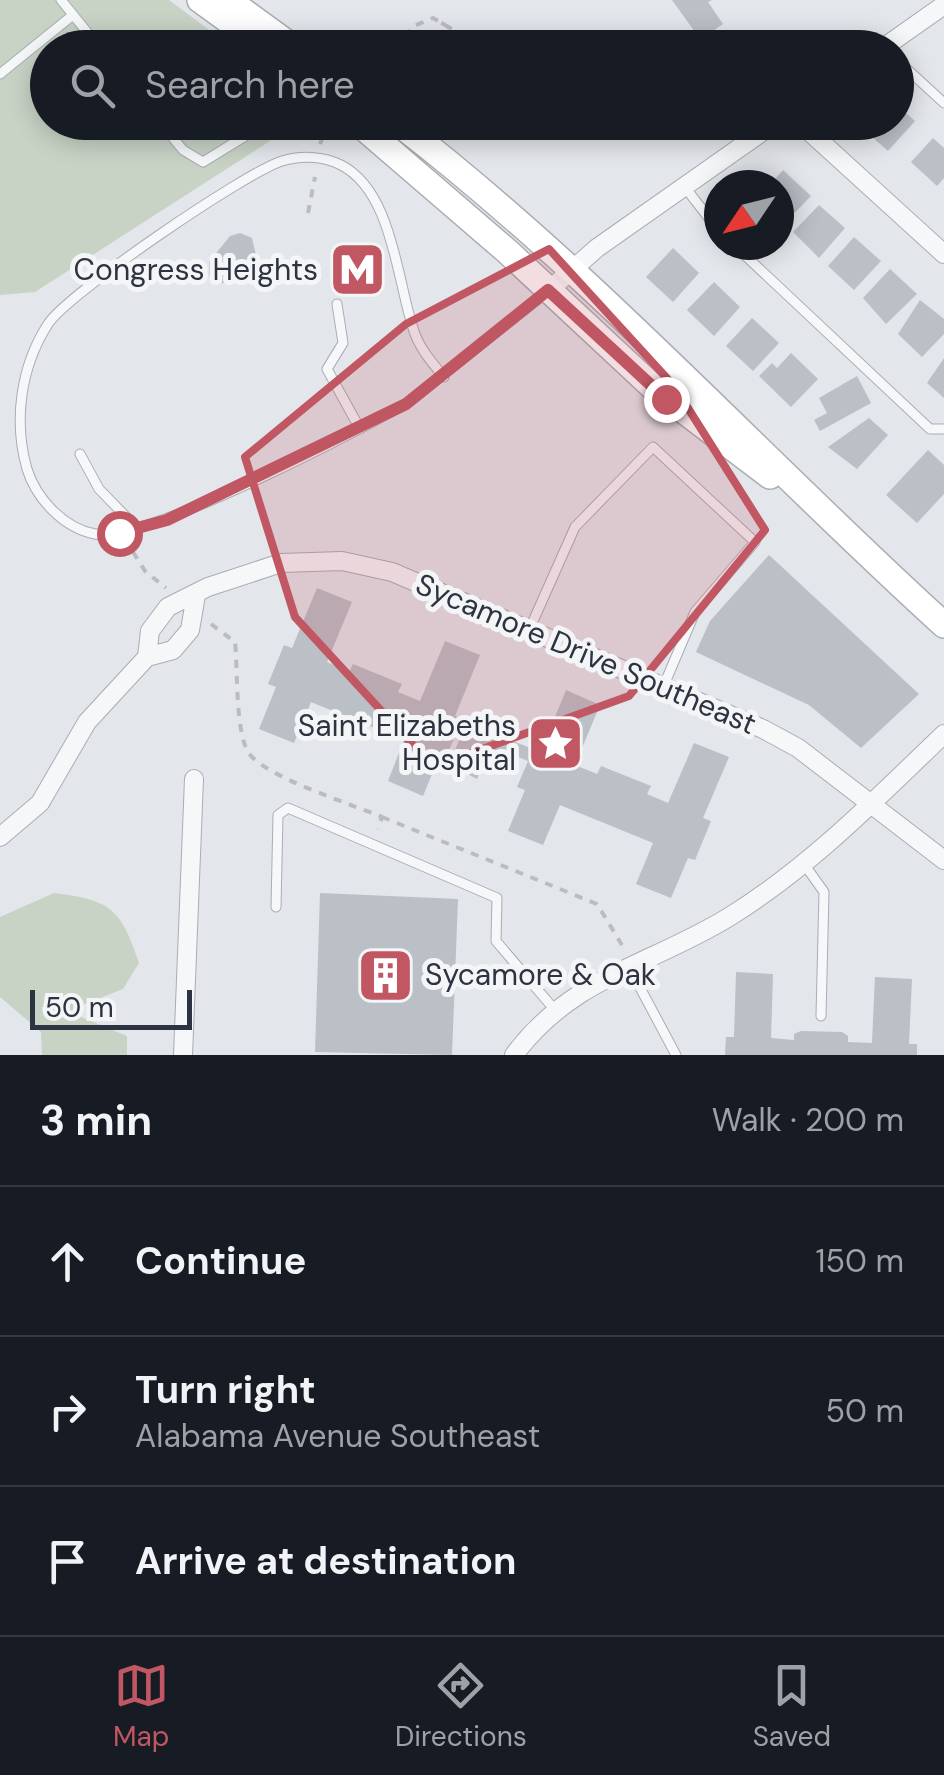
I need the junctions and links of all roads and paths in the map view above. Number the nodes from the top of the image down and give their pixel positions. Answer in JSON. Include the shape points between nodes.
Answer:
{"nodes":[{"id":1,"x":61,"y":0,"type":"edge"},
{"id":2,"x":200,"y":0,"type":"edge"},
{"id":3,"x":232,"y":1,"type":"edge"},
{"id":4,"x":944,"y":5,"type":"edge"},
{"id":5,"x":73,"y":15,"type":"junction"},
{"id":6,"x":444,"y":22,"type":"junction"},
{"id":7,"x":54,"y":30,"type":"edge"},
{"id":8,"x":85,"y":30,"type":"edge"},
{"id":9,"x":241,"y":30,"type":"edge"},
{"id":10,"x":270,"y":30,"type":"edge"},
{"id":11,"x":410,"y":30,"type":"edge"},
{"id":12,"x":440,"y":30,"type":"edge"},
{"id":13,"x":454,"y":30,"type":"edge"},
{"id":14,"x":908,"y":30,"type":"edge"},
{"id":15,"x":30,"y":50,"type":"edge"},
{"id":16,"x":0,"y":74,"type":"edge"},
{"id":17,"x":914,"y":76,"type":"edge"},
{"id":18,"x":944,"y":103,"type":"edge"},
{"id":19,"x":174,"y":140,"type":"edge"},
{"id":20,"x":239,"y":140,"type":"edge"},
{"id":21,"x":322,"y":140,"type":"edge"},
{"id":22,"x":377,"y":140,"type":"edge"},
{"id":23,"x":418,"y":140,"type":"edge"},
{"id":24,"x":750,"y":140,"type":"edge"},
{"id":25,"x":820,"y":140,"type":"edge"},
{"id":26,"x":320,"y":144,"type":"dead end"},
{"id":27,"x":315,"y":177,"type":"dead end"},
{"id":28,"x":684,"y":186,"type":"junction"},
{"id":29,"x":704,"y":212,"type":"edge"},
{"id":30,"x":308,"y":213,"type":"dead end"},
{"id":31,"x":944,"y":254,"type":"edge"},
{"id":32,"x":750,"y":260,"type":"edge"},
{"id":33,"x":570,"y":271,"type":"junction"},
{"id":34,"x":548,"y":290,"type":"junction"},
{"id":35,"x":337,"y":304,"type":"dead end"},
{"id":36,"x":444,"y":377,"type":"junction"},
{"id":37,"x":360,"y":428,"type":"junction"},
{"id":38,"x":944,"y":429,"type":"edge"},
{"id":39,"x":80,"y":454,"type":"dead end"},
{"id":40,"x":808,"y":501,"type":"junction"},
{"id":41,"x":138,"y":529,"type":"junction"},
{"id":42,"x":132,"y":552,"type":"dead end"},
{"id":43,"x":171,"y":592,"type":"dead end"},
{"id":44,"x":196,"y":596,"type":"junction"},
{"id":45,"x":206,"y":621,"type":"dead end"},
{"id":46,"x":944,"y":625,"type":"edge"},
{"id":47,"x":530,"y":628,"type":"junction"},
{"id":48,"x":148,"y":656,"type":"junction"},
{"id":49,"x":664,"y":685,"type":"junction"},
{"id":50,"x":944,"y":734,"type":"edge"},
{"id":51,"x":194,"y":779,"type":"dead end"},
{"id":52,"x":872,"y":802,"type":"junction"},
{"id":53,"x":382,"y":817,"type":"junction"},
{"id":54,"x":0,"y":837,"type":"edge"},
{"id":55,"x":371,"y":844,"type":"junction"},
{"id":56,"x":944,"y":860,"type":"edge"},
{"id":57,"x":804,"y":864,"type":"junction"},
{"id":58,"x":276,"y":907,"type":"dead end"},
{"id":59,"x":631,"y":966,"type":"junction"},
{"id":60,"x":554,"y":1009,"type":"junction"},
{"id":61,"x":821,"y":1016,"type":"dead end"},
{"id":62,"x":183,"y":1055,"type":"edge"},
{"id":63,"x":514,"y":1055,"type":"edge"},
{"id":64,"x":676,"y":1055,"type":"edge"}],
"edges":[{"from":1,"to":5,"type":"lane"},
{"from":2,"to":9,"type":"main road"},
{"from":3,"to":10,"type":"main road"},
{"from":4,"to":14,"type":"street"},
{"from":5,"to":7,"type":"lane"},
{"from":5,"to":8,"type":"lane"},
{"from":6,"to":11,"type":"path","via":[[433,18]]},
{"from":6,"to":12,"type":"path"},
{"from":6,"to":13,"type":"path"},
{"from":15,"to":16,"type":"lane"},
{"from":17,"to":18,"type":"lane"},
{"from":19,"to":20,"type":"lane","via":[[203,162]]},
{"from":21,"to":26,"type":"path"},
{"from":22,"to":34,"type":"main road"},
{"from":23,"to":33,"type":"main road"},
{"from":24,"to":28,"type":"street"},
{"from":25,"to":31,"type":"street"},
{"from":27,"to":30,"type":"path"},
{"from":28,"to":29,"type":"lane"},
{"from":28,"to":33,"type":"street"},
{"from":32,"to":38,"type":"lane","via":[[930,429]]},
{"from":33,"to":34,"type":"street"},
{"from":33,"to":40,"type":"main road"},
{"from":34,"to":36,"type":"lane"},
{"from":34,"to":40,"type":"main road","via":[[666,399]]},
{"from":35,"to":37,"type":"lane","via":[[343,343],[327,369]]},
{"from":36,"to":37,"type":"lane"},
{"from":36,"to":41,"type":"lane","via":[[417,339],[398,261],[366,188],[332,162],[308,157],[276,163],[74,294],[50,321],[29,362],[20,433],[34,486],[50,508],[84,530]]},
{"from":37,"to":41,"type":"lane"},
{"from":39,"to":41,"type":"lane","via":[[99,489]]},
{"from":40,"to":46,"type":"main road"},
{"from":42,"to":43,"type":"path"},
{"from":44,"to":47,"type":"street","name":"Sycamore Drive Southeast","via":[[256,568],[342,561],[392,572]]},
{"from":44,"to":48,"type":"street","name":"Sycamore Drive Southeast","via":[[168,607],[150,632]]},
{"from":44,"to":48,"type":"street","name":"Sycamore Drive Southeast","via":[[190,630],[173,650]]},
{"from":45,"to":53,"type":"path","via":[[235,642],[249,754],[268,769]]},
{"from":47,"to":49,"type":"street","name":"Sycamore Drive Southeast"},
{"from":47,"to":49,"type":"lane","via":[[574,527],[653,447],[755,542],[695,612]]},
{"from":48,"to":54,"type":"street","name":"Sycamore Drive Southeast","via":[[88,722],[40,804]]},
{"from":49,"to":52,"type":"street","name":"Sycamore Drive Southeast","via":[[798,748]]},
{"from":50,"to":52,"type":"street"},
{"from":51,"to":62,"type":"street"},
{"from":52,"to":56,"type":"street","name":"Sycamore Drive Southeast"},
{"from":52,"to":57,"type":"street"},
{"from":53,"to":55,"type":"path"},
{"from":53,"to":59,"type":"path","via":[[597,904]]},
{"from":55,"to":58,"type":"lane","via":[[282,810]]},
{"from":55,"to":60,"type":"lane","via":[[496,898],[496,940]]},
{"from":57,"to":59,"type":"street","via":[[727,918]]},
{"from":57,"to":61,"type":"lane","via":[[824,892]]},
{"from":59,"to":60,"type":"street"},
{"from":59,"to":64,"type":"lane"},
{"from":60,"to":63,"type":"street"}]}
